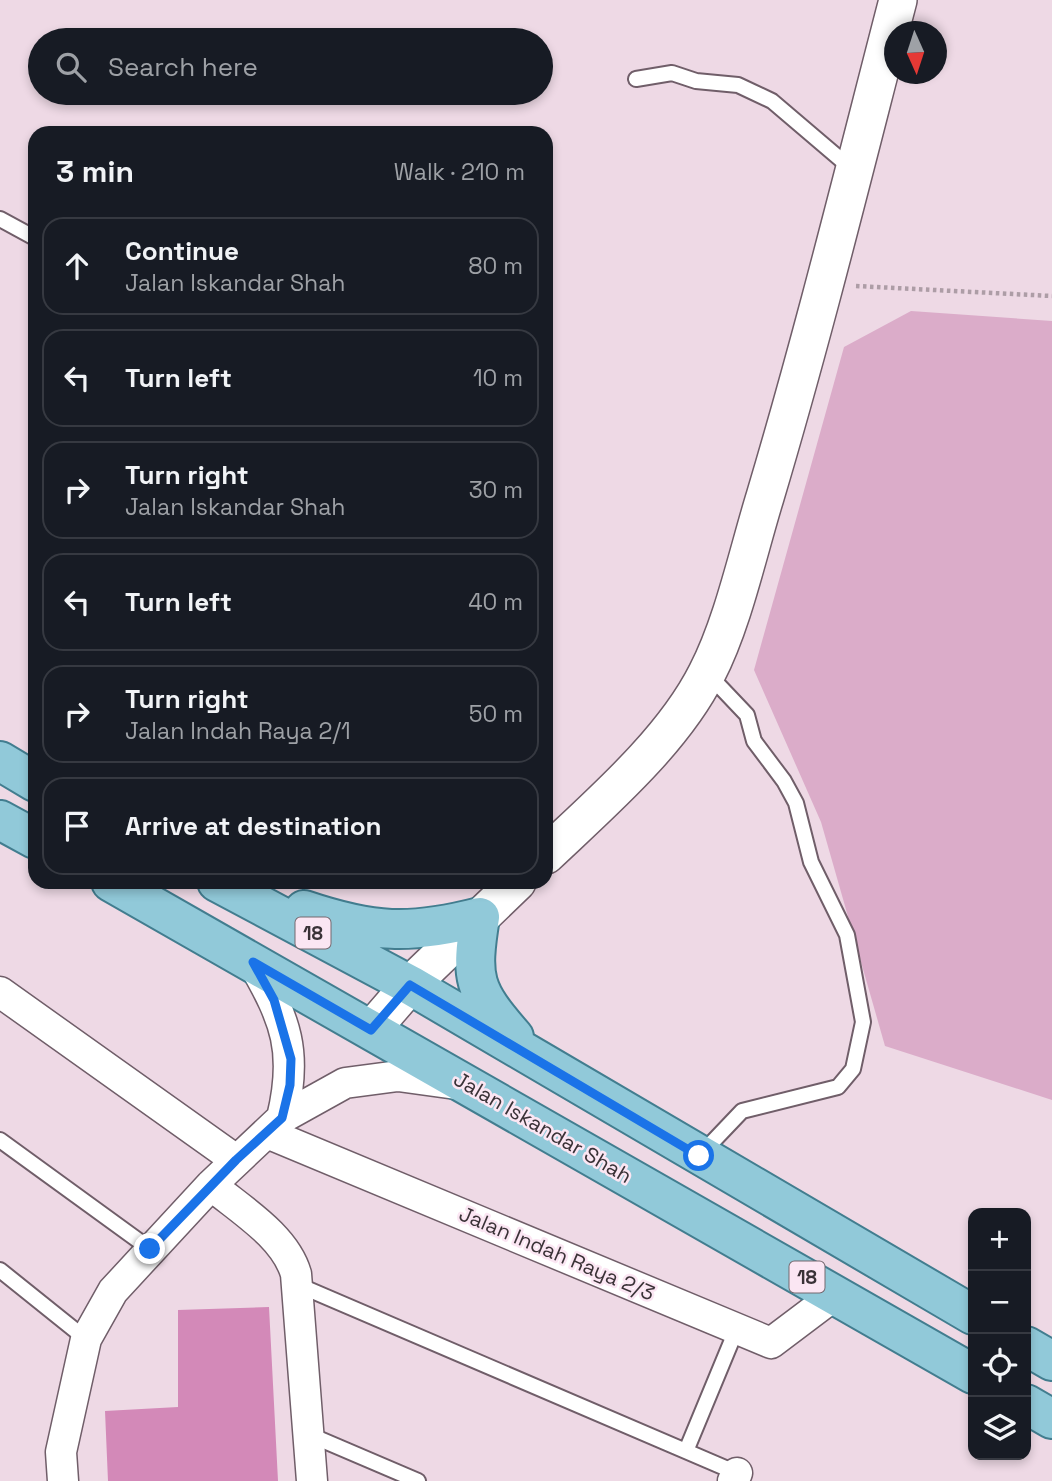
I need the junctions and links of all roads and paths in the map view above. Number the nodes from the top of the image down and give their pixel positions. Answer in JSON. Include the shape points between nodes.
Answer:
{"nodes":[{"id":1,"x":898,"y":0,"type":"edge"},
{"id":2,"x":636,"y":79,"type":"dead end"},
{"id":3,"x":854,"y":171,"type":"junction"},
{"id":4,"x":0,"y":219,"type":"edge"},
{"id":5,"x":28,"y":234,"type":"edge"},
{"id":6,"x":824,"y":284,"type":"junction"},
{"id":7,"x":1052,"y":296,"type":"edge"},
{"id":8,"x":708,"y":673,"type":"junction"},
{"id":9,"x":0,"y":761,"type":"edge"},
{"id":10,"x":28,"y":778,"type":"edge"},
{"id":11,"x":0,"y":820,"type":"edge"},
{"id":12,"x":28,"y":835,"type":"edge"},
{"id":13,"x":553,"y":849,"type":"edge"},
{"id":14,"x":123,"y":889,"type":"edge"},
{"id":15,"x":231,"y":889,"type":"edge"},
{"id":16,"x":239,"y":889,"type":"edge"},
{"id":17,"x":510,"y":889,"type":"edge"},
{"id":18,"x":480,"y":917,"type":"junction"},
{"id":19,"x":253,"y":962,"type":"junction"},
{"id":20,"x":410,"y":985,"type":"junction"},
{"id":21,"x":0,"y":992,"type":"edge"},
{"id":22,"x":371,"y":1030,"type":"junction"},
{"id":23,"x":535,"y":1061,"type":"junction"},
{"id":24,"x":470,"y":1086,"type":"junction"},
{"id":25,"x":274,"y":1125,"type":"junction"},
{"id":26,"x":0,"y":1140,"type":"edge"},
{"id":27,"x":699,"y":1156,"type":"junction"},
{"id":28,"x":236,"y":1160,"type":"junction"},
{"id":29,"x":211,"y":1185,"type":"junction"},
{"id":30,"x":150,"y":1249,"type":"junction"},
{"id":31,"x":0,"y":1270,"type":"edge"},
{"id":32,"x":296,"y":1284,"type":"junction"},
{"id":33,"x":836,"y":1294,"type":"junction"},
{"id":34,"x":968,"y":1312,"type":"edge"},
{"id":35,"x":737,"y":1328,"type":"junction"},
{"id":36,"x":86,"y":1339,"type":"junction"},
{"id":37,"x":1031,"y":1349,"type":"edge"},
{"id":38,"x":1052,"y":1361,"type":"edge"},
{"id":39,"x":968,"y":1371,"type":"edge"},
{"id":40,"x":1031,"y":1407,"type":"edge"},
{"id":41,"x":1052,"y":1419,"type":"edge"},
{"id":42,"x":308,"y":1434,"type":"junction"},
{"id":43,"x":687,"y":1451,"type":"junction"},
{"id":44,"x":735,"y":1477,"type":"edge"},
{"id":45,"x":63,"y":1481,"type":"edge"},
{"id":46,"x":312,"y":1481,"type":"edge"},
{"id":47,"x":418,"y":1481,"type":"edge"}],
"edges":[{"from":1,"to":3,"type":"street"},
{"from":2,"to":3,"type":"lane","via":[[671,73],[696,82],[738,85],[772,101]]},
{"from":3,"to":6,"type":"street"},
{"from":4,"to":5,"type":"lane"},
{"from":6,"to":7,"type":"path"},
{"from":6,"to":8,"type":"street","via":[[774,467]]},
{"from":8,"to":13,"type":"street","via":[[659,741]]},
{"from":8,"to":27,"type":"lane","via":[[747,715],[754,741],[796,803],[811,862],[847,935],[863,1022],[853,1069],[838,1087],[742,1111]]},
{"from":9,"to":10,"type":"main road"},
{"from":11,"to":12,"type":"main road"},
{"from":14,"to":19,"type":"main road","name":"Jalan Iskandar Shah","number":"18"},
{"from":15,"to":20,"type":"main road","number":"18"},
{"from":16,"to":18,"type":"main road","via":[[341,923],[384,930],[430,929]]},
{"from":17,"to":18,"type":"street"},
{"from":18,"to":20,"type":"street"},
{"from":18,"to":23,"type":"main road","via":[[474,950],[480,994]]},
{"from":19,"to":22,"type":"main road","name":"Jalan Iskandar Shah","number":"18"},
{"from":19,"to":25,"type":"street","via":[[274,1000],[291,1059],[290,1085]]},
{"from":20,"to":22,"type":"street"},
{"from":20,"to":23,"type":"main road","number":"18"},
{"from":21,"to":28,"type":"street"},
{"from":22,"to":24,"type":"main road","name":"Jalan Iskandar Shah","number":"18"},
{"from":23,"to":27,"type":"main road","number":"18"},
{"from":24,"to":25,"type":"street","via":[[373,1077],[345,1083]]},
{"from":24,"to":33,"type":"main road","name":"Jalan Iskandar Shah","number":"18"},
{"from":25,"to":28,"type":"street"},
{"from":25,"to":35,"type":"street","name":"Jalan Indah Raya 2/3"},
{"from":26,"to":30,"type":"lane"},
{"from":27,"to":34,"type":"main road","number":"18"},
{"from":28,"to":29,"type":"street"},
{"from":29,"to":30,"type":"street"},
{"from":29,"to":32,"type":"street","via":[[279,1242],[291,1258]]},
{"from":30,"to":36,"type":"street","via":[[113,1291]]},
{"from":31,"to":36,"type":"lane"},
{"from":32,"to":42,"type":"street"},
{"from":32,"to":43,"type":"lane"},
{"from":33,"to":35,"type":"street","name":"Jalan Indah Raya 2/3","via":[[771,1343]]},
{"from":33,"to":39,"type":"main road","name":"Jalan Iskandar Shah","number":"18"},
{"from":35,"to":43,"type":"lane"},
{"from":36,"to":45,"type":"street","via":[[61,1452]]},
{"from":37,"to":38,"type":"main road"},
{"from":40,"to":41,"type":"main road"},
{"from":42,"to":46,"type":"street"},
{"from":42,"to":47,"type":"lane"},
{"from":43,"to":44,"type":"lane"}]}
